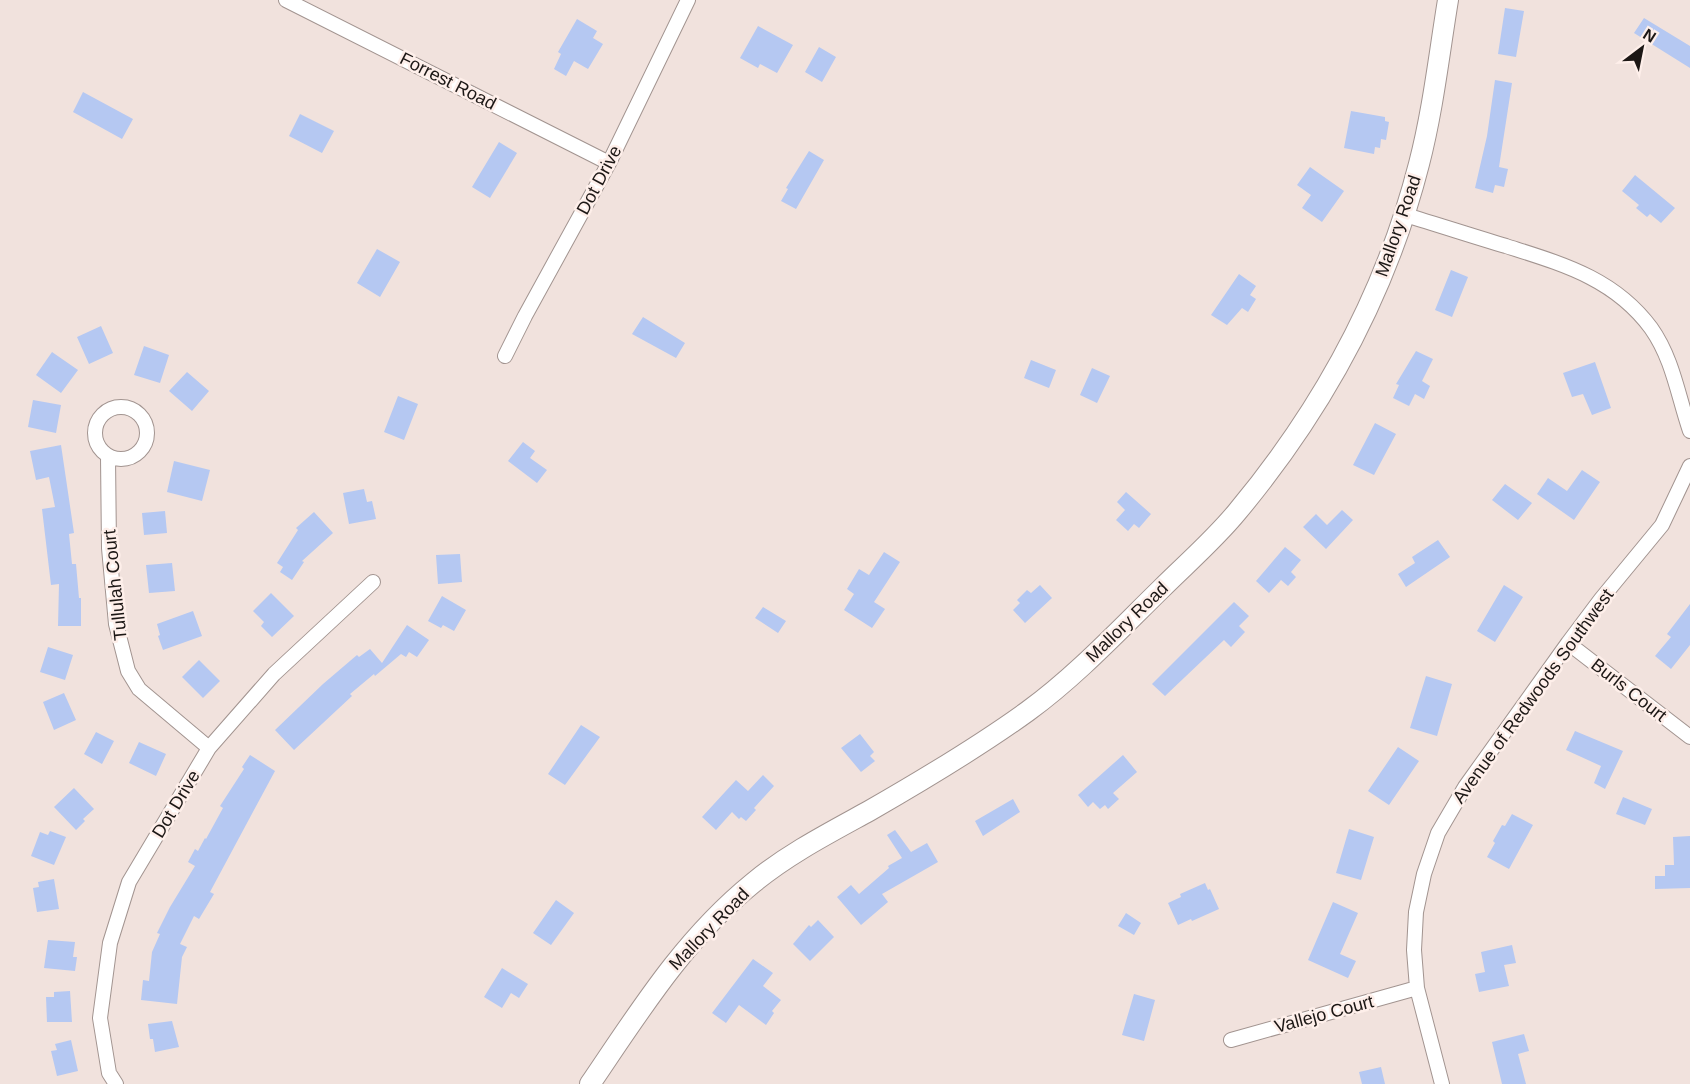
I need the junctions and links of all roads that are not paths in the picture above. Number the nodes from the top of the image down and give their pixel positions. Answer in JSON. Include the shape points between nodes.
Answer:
{"nodes":[{"id":1,"x":286,"y":0,"type":"edge"},
{"id":2,"x":688,"y":0,"type":"edge"},
{"id":3,"x":1448,"y":0,"type":"edge"},
{"id":4,"x":609,"y":163,"type":"junction"},
{"id":5,"x":1405,"y":215,"type":"junction"},
{"id":6,"x":505,"y":356,"type":"dead end"},
{"id":7,"x":1690,"y":431,"type":"edge"},
{"id":8,"x":108,"y":457,"type":"dead end"},
{"id":9,"x":1690,"y":466,"type":"edge"},
{"id":10,"x":373,"y":582,"type":"dead end"},
{"id":11,"x":1568,"y":643,"type":"junction"},
{"id":12,"x":1690,"y":737,"type":"edge"},
{"id":13,"x":209,"y":748,"type":"junction"},
{"id":14,"x":1417,"y":988,"type":"junction"},
{"id":15,"x":1231,"y":1040,"type":"dead end"},
{"id":16,"x":116,"y":1084,"type":"edge"},
{"id":17,"x":590,"y":1084,"type":"edge"},
{"id":18,"x":1442,"y":1084,"type":"edge"}],
"edges":[{"from":1,"to":4,"type":"street","name":"Forrest Road"},
{"from":2,"to":4,"type":"street","name":"Dot Drive"},
{"from":3,"to":5,"type":"street","name":"Mallory Road","via":[[1420,162]]},
{"from":4,"to":6,"type":"street","name":"Dot Drive"},
{"from":5,"to":7,"type":"street","via":[[1569,266],[1622,297],[1651,328],[1670,363]]},
{"from":5,"to":17,"type":"street","name":"Mallory Road","via":[[1373,298],[1335,375],[1288,448],[1234,515],[1100,650],[1031,709],[950,764],[792,854],[755,881],[720,912],[663,976]]},
{"from":8,"to":13,"type":"street","name":"Tullulah Court","via":[[109,548],[116,624],[128,671],[139,688]]},
{"from":9,"to":11,"type":"street","name":"Avenue of Redwoods Southwest","via":[[1662,525]]},
{"from":10,"to":13,"type":"street","name":"Dot Drive","via":[[274,674]]},
{"from":11,"to":12,"type":"street","name":"Burls Court"},
{"from":11,"to":14,"type":"street","name":"Avenue of Redwoods Southwest","via":[[1465,787],[1438,833],[1416,912]]},
{"from":13,"to":16,"type":"street","name":"Dot Drive","via":[[129,882],[110,943],[100,1018],[109,1073]]},
{"from":14,"to":15,"type":"street","name":"Vallejo Court"},
{"from":14,"to":18,"type":"street","name":"Avenue of Redwoods Southwest"}]}
